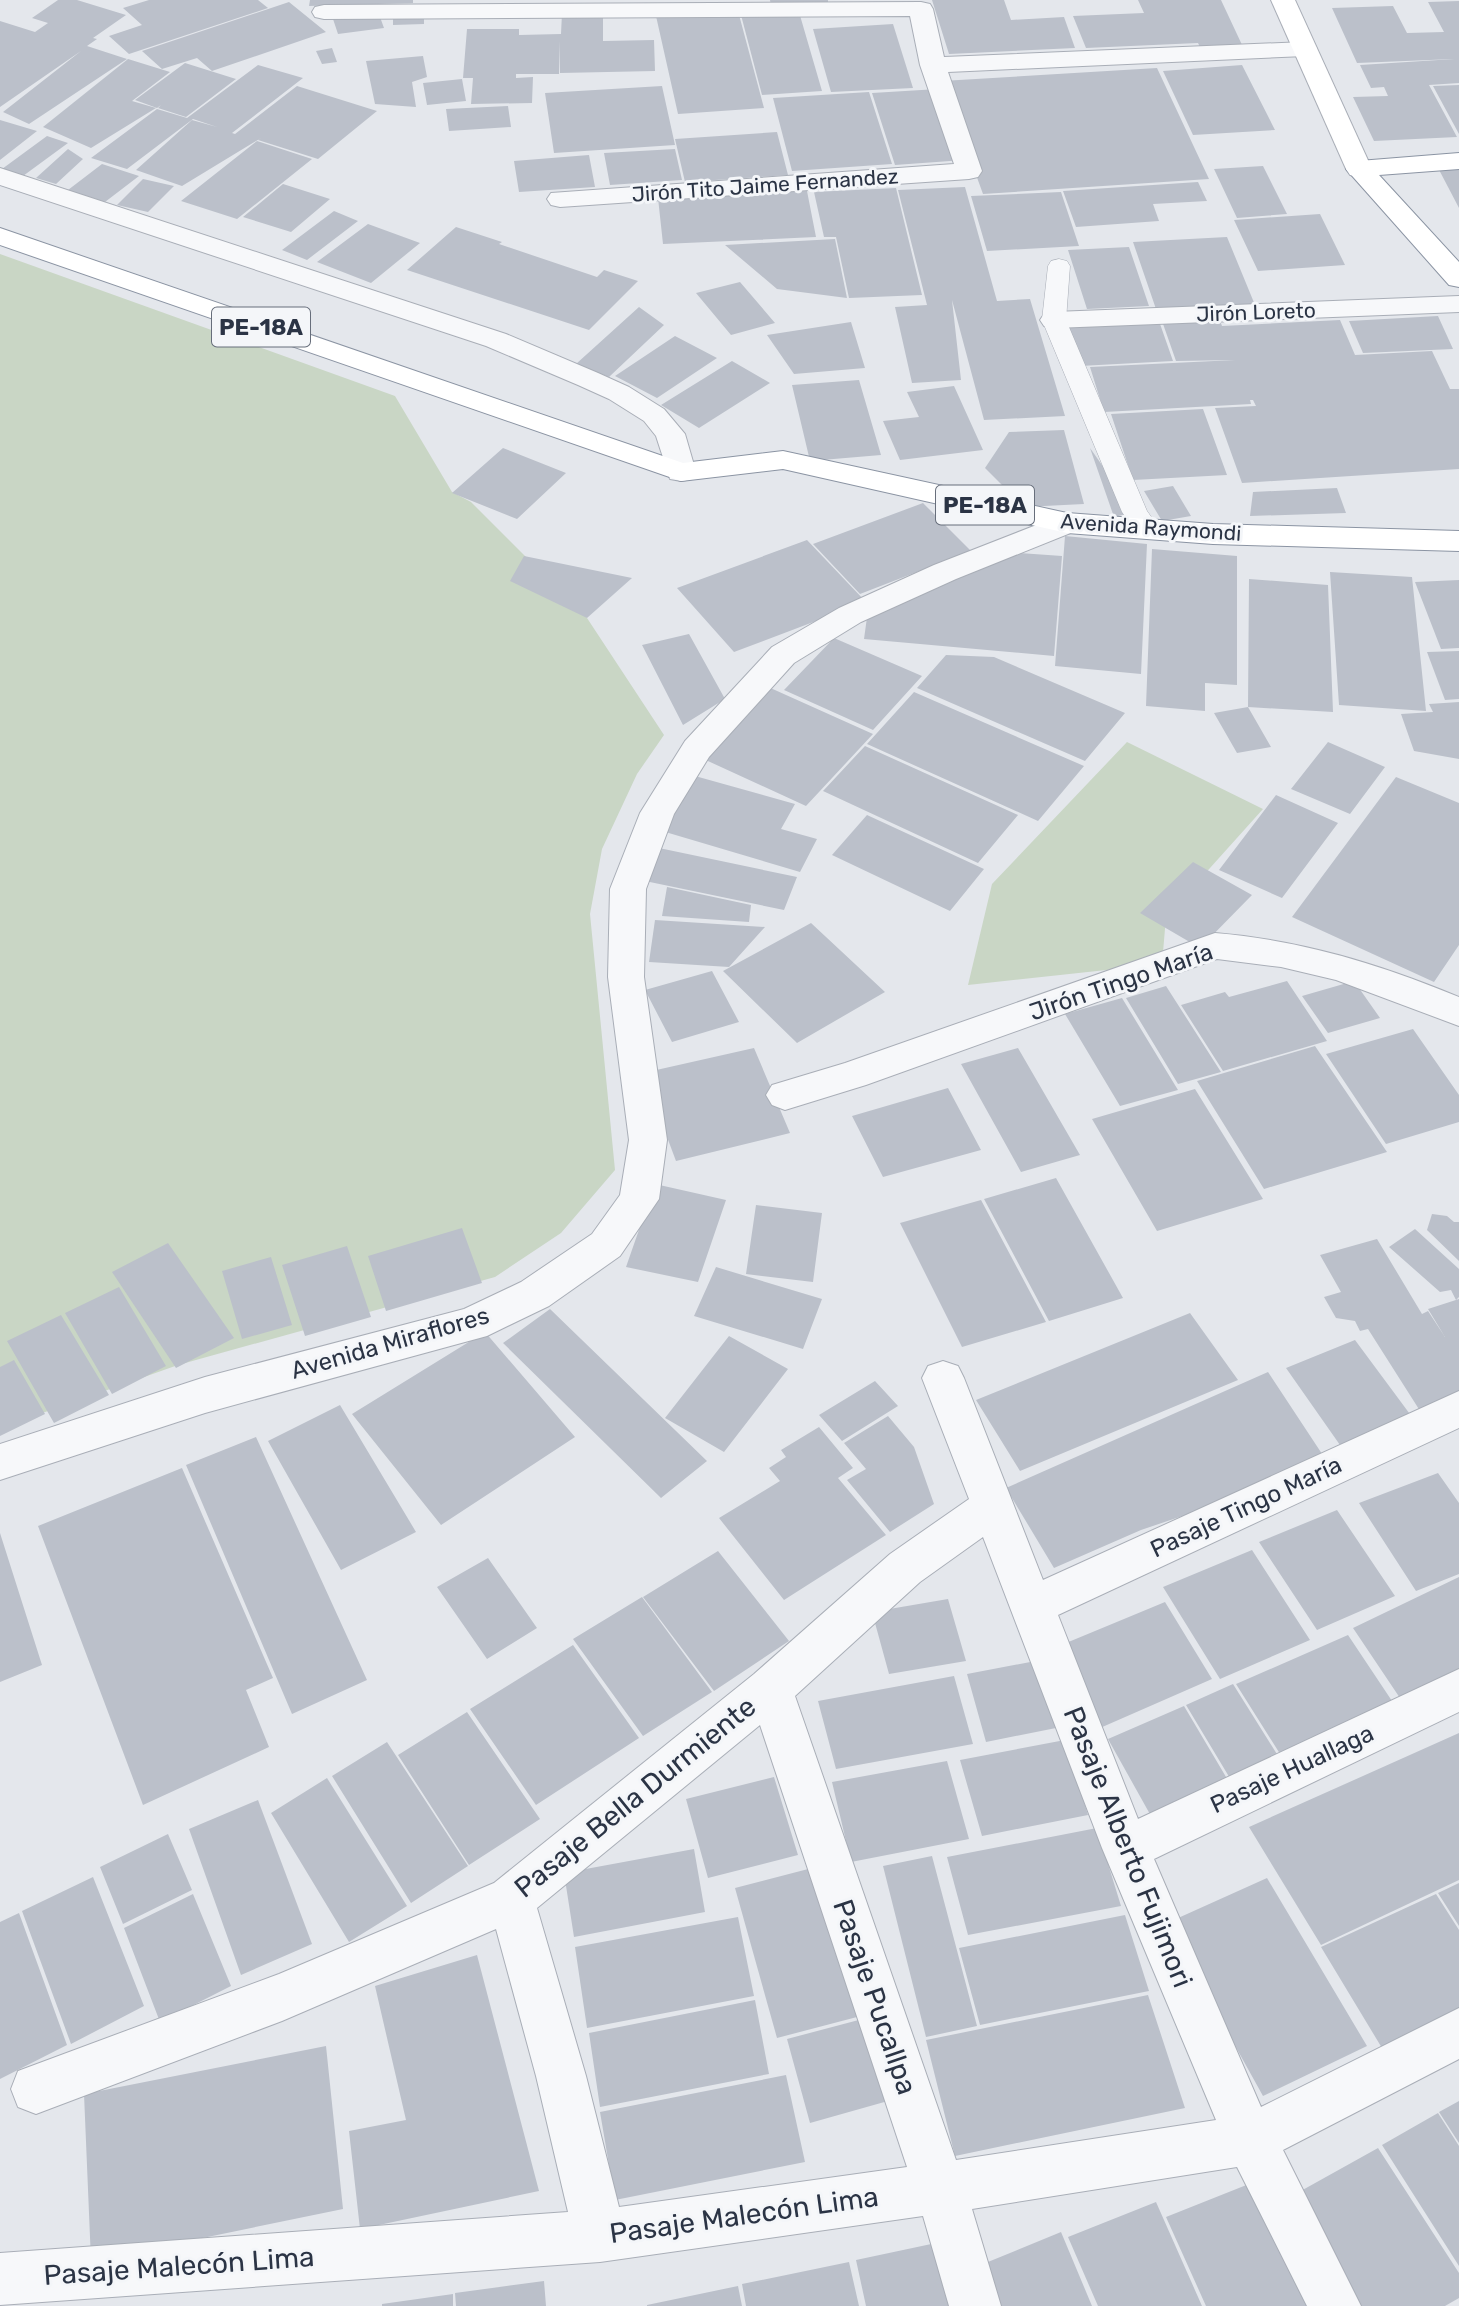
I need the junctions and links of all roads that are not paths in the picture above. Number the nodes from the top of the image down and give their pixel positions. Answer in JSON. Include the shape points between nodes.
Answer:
{"nodes":[{"id":1,"x":1283,"y":0,"type":"edge"},
{"id":2,"x":324,"y":12,"type":"dead end"},
{"id":3,"x":1305,"y":49,"type":"junction"},
{"id":4,"x":933,"y":65,"type":"junction"},
{"id":5,"x":1459,"y":161,"type":"edge"},
{"id":6,"x":1359,"y":169,"type":"junction"},
{"id":7,"x":0,"y":176,"type":"edge"},
{"id":8,"x":561,"y":199,"type":"dead end"},
{"id":9,"x":0,"y":236,"type":"edge"},
{"id":10,"x":1059,"y":266,"type":"dead end"},
{"id":11,"x":1459,"y":279,"type":"edge"},
{"id":12,"x":1459,"y":304,"type":"edge"},
{"id":13,"x":1054,"y":320,"type":"junction"},
{"id":14,"x":681,"y":472,"type":"junction"},
{"id":15,"x":1067,"y":523,"type":"junction"},
{"id":16,"x":1147,"y":529,"type":"junction"},
{"id":17,"x":1459,"y":541,"type":"edge"},
{"id":18,"x":1459,"y":1012,"type":"edge"},
{"id":19,"x":785,"y":1095,"type":"dead end"},
{"id":20,"x":943,"y":1378,"type":"dead end"},
{"id":21,"x":1459,"y":1409,"type":"edge"},
{"id":22,"x":0,"y":1462,"type":"edge"},
{"id":23,"x":993,"y":1506,"type":"junction"},
{"id":24,"x":1032,"y":1606,"type":"junction"},
{"id":25,"x":770,"y":1689,"type":"junction"},
{"id":26,"x":1459,"y":1690,"type":"edge"},
{"id":27,"x":1126,"y":1848,"type":"junction"},
{"id":28,"x":511,"y":1899,"type":"junction"},
{"id":29,"x":1459,"y":2033,"type":"edge"},
{"id":30,"x":36,"y":2089,"type":"dead end"},
{"id":31,"x":1250,"y":2140,"type":"junction"},
{"id":32,"x":940,"y":2188,"type":"junction"},
{"id":33,"x":600,"y":2236,"type":"junction"},
{"id":34,"x":0,"y":2279,"type":"edge"},
{"id":35,"x":975,"y":2306,"type":"edge"},
{"id":36,"x":1335,"y":2306,"type":"edge"}],
"edges":[{"from":1,"to":3,"type":"main road"},
{"from":2,"to":4,"type":"street","via":[[921,9]]},
{"from":3,"to":4,"type":"street"},
{"from":3,"to":6,"type":"main road"},
{"from":4,"to":8,"type":"street","name":"Jirón Tito Jaime Fernandez","via":[[969,171]]},
{"from":5,"to":6,"type":"main road"},
{"from":6,"to":11,"type":"main road"},
{"from":7,"to":14,"type":"street","via":[[496,340],[588,379],[654,415],[670,434]]},
{"from":9,"to":14,"type":"main road","name":"Avenida Raymondi","number":"PE-18A"},
{"from":10,"to":13,"type":"lane"},
{"from":12,"to":13,"type":"street","name":"Jirón Loreto"},
{"from":13,"to":16,"type":"lane","via":[[1135,512]]},
{"from":14,"to":15,"type":"main road","name":"Avenida Raymondi","number":"PE-18A","via":[[783,460]]},
{"from":15,"to":16,"type":"main road","name":"Avenida Raymondi","number":"PE-18A"},
{"from":15,"to":22,"type":"street","name":"Avenida Miraflores","via":[[849,615],[783,655],[697,749],[657,813],[628,889],[626,977],[648,1140],[639,1199],[606,1245],[535,1294],[473,1324],[205,1395]]},
{"from":16,"to":17,"type":"main road","name":"Avenida Raymondi","number":"PE-18A"},
{"from":18,"to":19,"type":"street","name":"Jirón Tingo María","via":[[1368,974],[1320,961],[1262,948],[1215,946]]},
{"from":20,"to":23,"type":"street","name":"Pasaje Alberto Fujimori"},
{"from":21,"to":24,"type":"street","name":"Pasaje Tingo María"},
{"from":23,"to":24,"type":"street","name":"Pasaje Alberto Fujimori"},
{"from":23,"to":25,"type":"street","name":"Pasaje Bella Durmiente","via":[[905,1568]]},
{"from":24,"to":27,"type":"street","name":"Pasaje Alberto Fujimori"},
{"from":25,"to":28,"type":"street","name":"Pasaje Bella Durmiente"},
{"from":25,"to":32,"type":"street","name":"Pasaje Pucallpa"},
{"from":26,"to":27,"type":"street","name":"Pasaje Huallaga"},
{"from":27,"to":31,"type":"street","name":"Pasaje Alberto Fujimori"},
{"from":28,"to":30,"type":"street","name":"Pasaje Bella Durmiente","via":[[282,1997]]},
{"from":28,"to":33,"type":"street"},
{"from":29,"to":31,"type":"street","name":"Pasaje Malecón Lima"},
{"from":31,"to":32,"type":"street","name":"Pasaje Malecón Lima"},
{"from":31,"to":36,"type":"street","name":"Pasaje Alberto Fujimori"},
{"from":32,"to":33,"type":"street","name":"Pasaje Malecón Lima"},
{"from":32,"to":35,"type":"street","name":"Pasaje Pucallpa"},
{"from":33,"to":34,"type":"street","name":"Pasaje Malecón Lima"}]}
